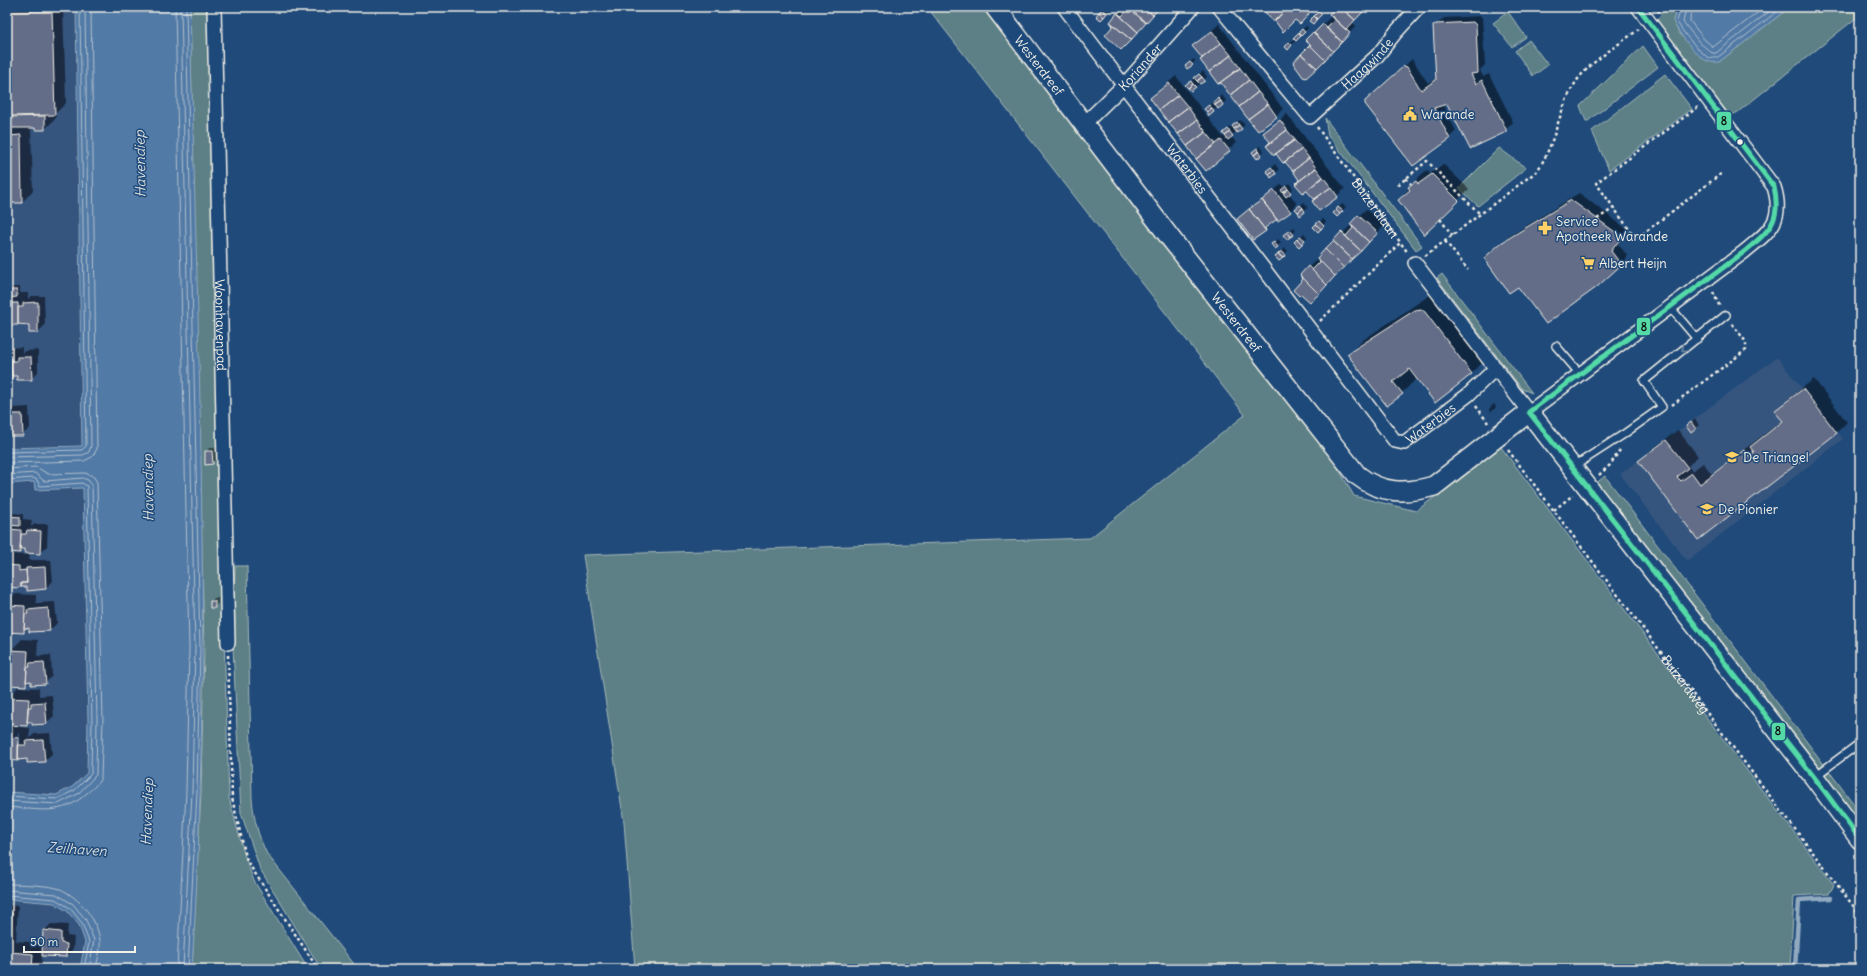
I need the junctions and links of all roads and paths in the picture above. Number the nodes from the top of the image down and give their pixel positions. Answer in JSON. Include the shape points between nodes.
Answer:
{"nodes":[{"id":1,"x":214,"y":7,"type":"edge"},
{"id":2,"x":995,"y":7,"type":"edge"},
{"id":3,"x":1064,"y":7,"type":"edge"},
{"id":4,"x":1193,"y":7,"type":"edge"},
{"id":5,"x":1219,"y":7,"type":"edge"},
{"id":6,"x":1419,"y":7,"type":"edge"},
{"id":7,"x":1638,"y":7,"type":"edge"},
{"id":8,"x":1649,"y":21,"type":"junction"},
{"id":9,"x":1124,"y":85,"type":"junction"},
{"id":10,"x":1708,"y":100,"type":"junction"},
{"id":11,"x":1310,"y":116,"type":"junction"},
{"id":12,"x":1084,"y":124,"type":"junction"},
{"id":13,"x":1722,"y":173,"type":"dead end"},
{"id":14,"x":1406,"y":178,"type":"junction"},
{"id":15,"x":1411,"y":184,"type":"dead end"},
{"id":16,"x":1398,"y":185,"type":"dead end"},
{"id":17,"x":1614,"y":208,"type":"junction"},
{"id":18,"x":1481,"y":215,"type":"junction"},
{"id":19,"x":1440,"y":219,"type":"dead end"},
{"id":20,"x":1597,"y":219,"type":"dead end"},
{"id":21,"x":1453,"y":236,"type":"junction"},
{"id":22,"x":1445,"y":241,"type":"junction"},
{"id":23,"x":1400,"y":243,"type":"junction"},
{"id":24,"x":1415,"y":263,"type":"junction"},
{"id":25,"x":1468,"y":270,"type":"dead end"},
{"id":26,"x":1670,"y":307,"type":"junction"},
{"id":27,"x":1726,"y":315,"type":"dead end"},
{"id":28,"x":1312,"y":330,"type":"junction"},
{"id":29,"x":1697,"y":339,"type":"junction"},
{"id":30,"x":1556,"y":346,"type":"dead end"},
{"id":31,"x":1496,"y":368,"type":"junction"},
{"id":32,"x":1580,"y":374,"type":"junction"},
{"id":33,"x":1529,"y":412,"type":"junction"},
{"id":34,"x":1511,"y":454,"type":"dead end"},
{"id":35,"x":1573,"y":467,"type":"junction"},
{"id":36,"x":228,"y":643,"type":"joint"},
{"id":37,"x":1860,"y":742,"type":"edge"},
{"id":38,"x":1814,"y":777,"type":"junction"},
{"id":39,"x":1860,"y":839,"type":"edge"},
{"id":40,"x":1860,"y":915,"type":"edge"},
{"id":41,"x":318,"y":969,"type":"edge"}],
"edges":[{"from":1,"to":36,"type":"street","name":"Woonhavenpad"},
{"from":2,"to":12,"type":"street","name":"Westerdreef"},
{"from":3,"to":9,"type":"street","name":"Waterbies"},
{"from":4,"to":9,"type":"street","name":"Koriander"},
{"from":5,"to":11,"type":"street"},
{"from":6,"to":11,"type":"street","name":"Haagwinde","via":[[1377,56]]},
{"from":7,"to":8,"type":"street"},
{"from":8,"to":10,"type":"street"},
{"from":8,"to":18,"type":"path","via":[[1590,66],[1576,81],[1544,160],[1537,171]]},
{"from":9,"to":12,"type":"street","name":"Koriander"},
{"from":9,"to":28,"type":"street","name":"Waterbies"},
{"from":10,"to":17,"type":"path","via":[[1596,183]]},
{"from":10,"to":26,"type":"street","via":[[1774,187],[1776,216],[1772,227],[1766,233]]},
{"from":11,"to":23,"type":"path","name":"Buizerdlaan"},
{"from":12,"to":33,"type":"street","name":"Westerdreef","via":[[1348,466],[1365,481],[1376,487],[1402,492],[1434,486]]},
{"from":13,"to":17,"type":"path","via":[[1636,239]]},
{"from":14,"to":15,"type":"path"},
{"from":14,"to":16,"type":"path"},
{"from":14,"to":18,"type":"path","via":[[1427,161]]},
{"from":17,"to":20,"type":"path"},
{"from":18,"to":21,"type":"path"},
{"from":19,"to":21,"type":"path"},
{"from":21,"to":22,"type":"path"},
{"from":22,"to":24,"type":"path"},
{"from":22,"to":25,"type":"path"},
{"from":23,"to":24,"type":"path","name":"Buizerdlaan"},
{"from":23,"to":28,"type":"path"},
{"from":24,"to":31,"type":"street"},
{"from":26,"to":29,"type":"lane"},
{"from":26,"to":32,"type":"street"},
{"from":27,"to":29,"type":"lane"},
{"from":28,"to":31,"type":"street","name":"Waterbies","via":[[1395,441],[1404,443],[1468,395]]},
{"from":29,"to":35,"type":"lane","one_way":true,"via":[[1644,381],[1662,407]]},
{"from":30,"to":32,"type":"lane"},
{"from":31,"to":33,"type":"street"},
{"from":32,"to":33,"type":"street"},
{"from":33,"to":35,"type":"street"},
{"from":34,"to":40,"type":"path","name":"Buizerdweg"},
{"from":35,"to":38,"type":"street"},
{"from":36,"to":41,"type":"path","via":[[232,798],[247,860]]},
{"from":37,"to":38,"type":"lane"},
{"from":38,"to":39,"type":"street"}]}
